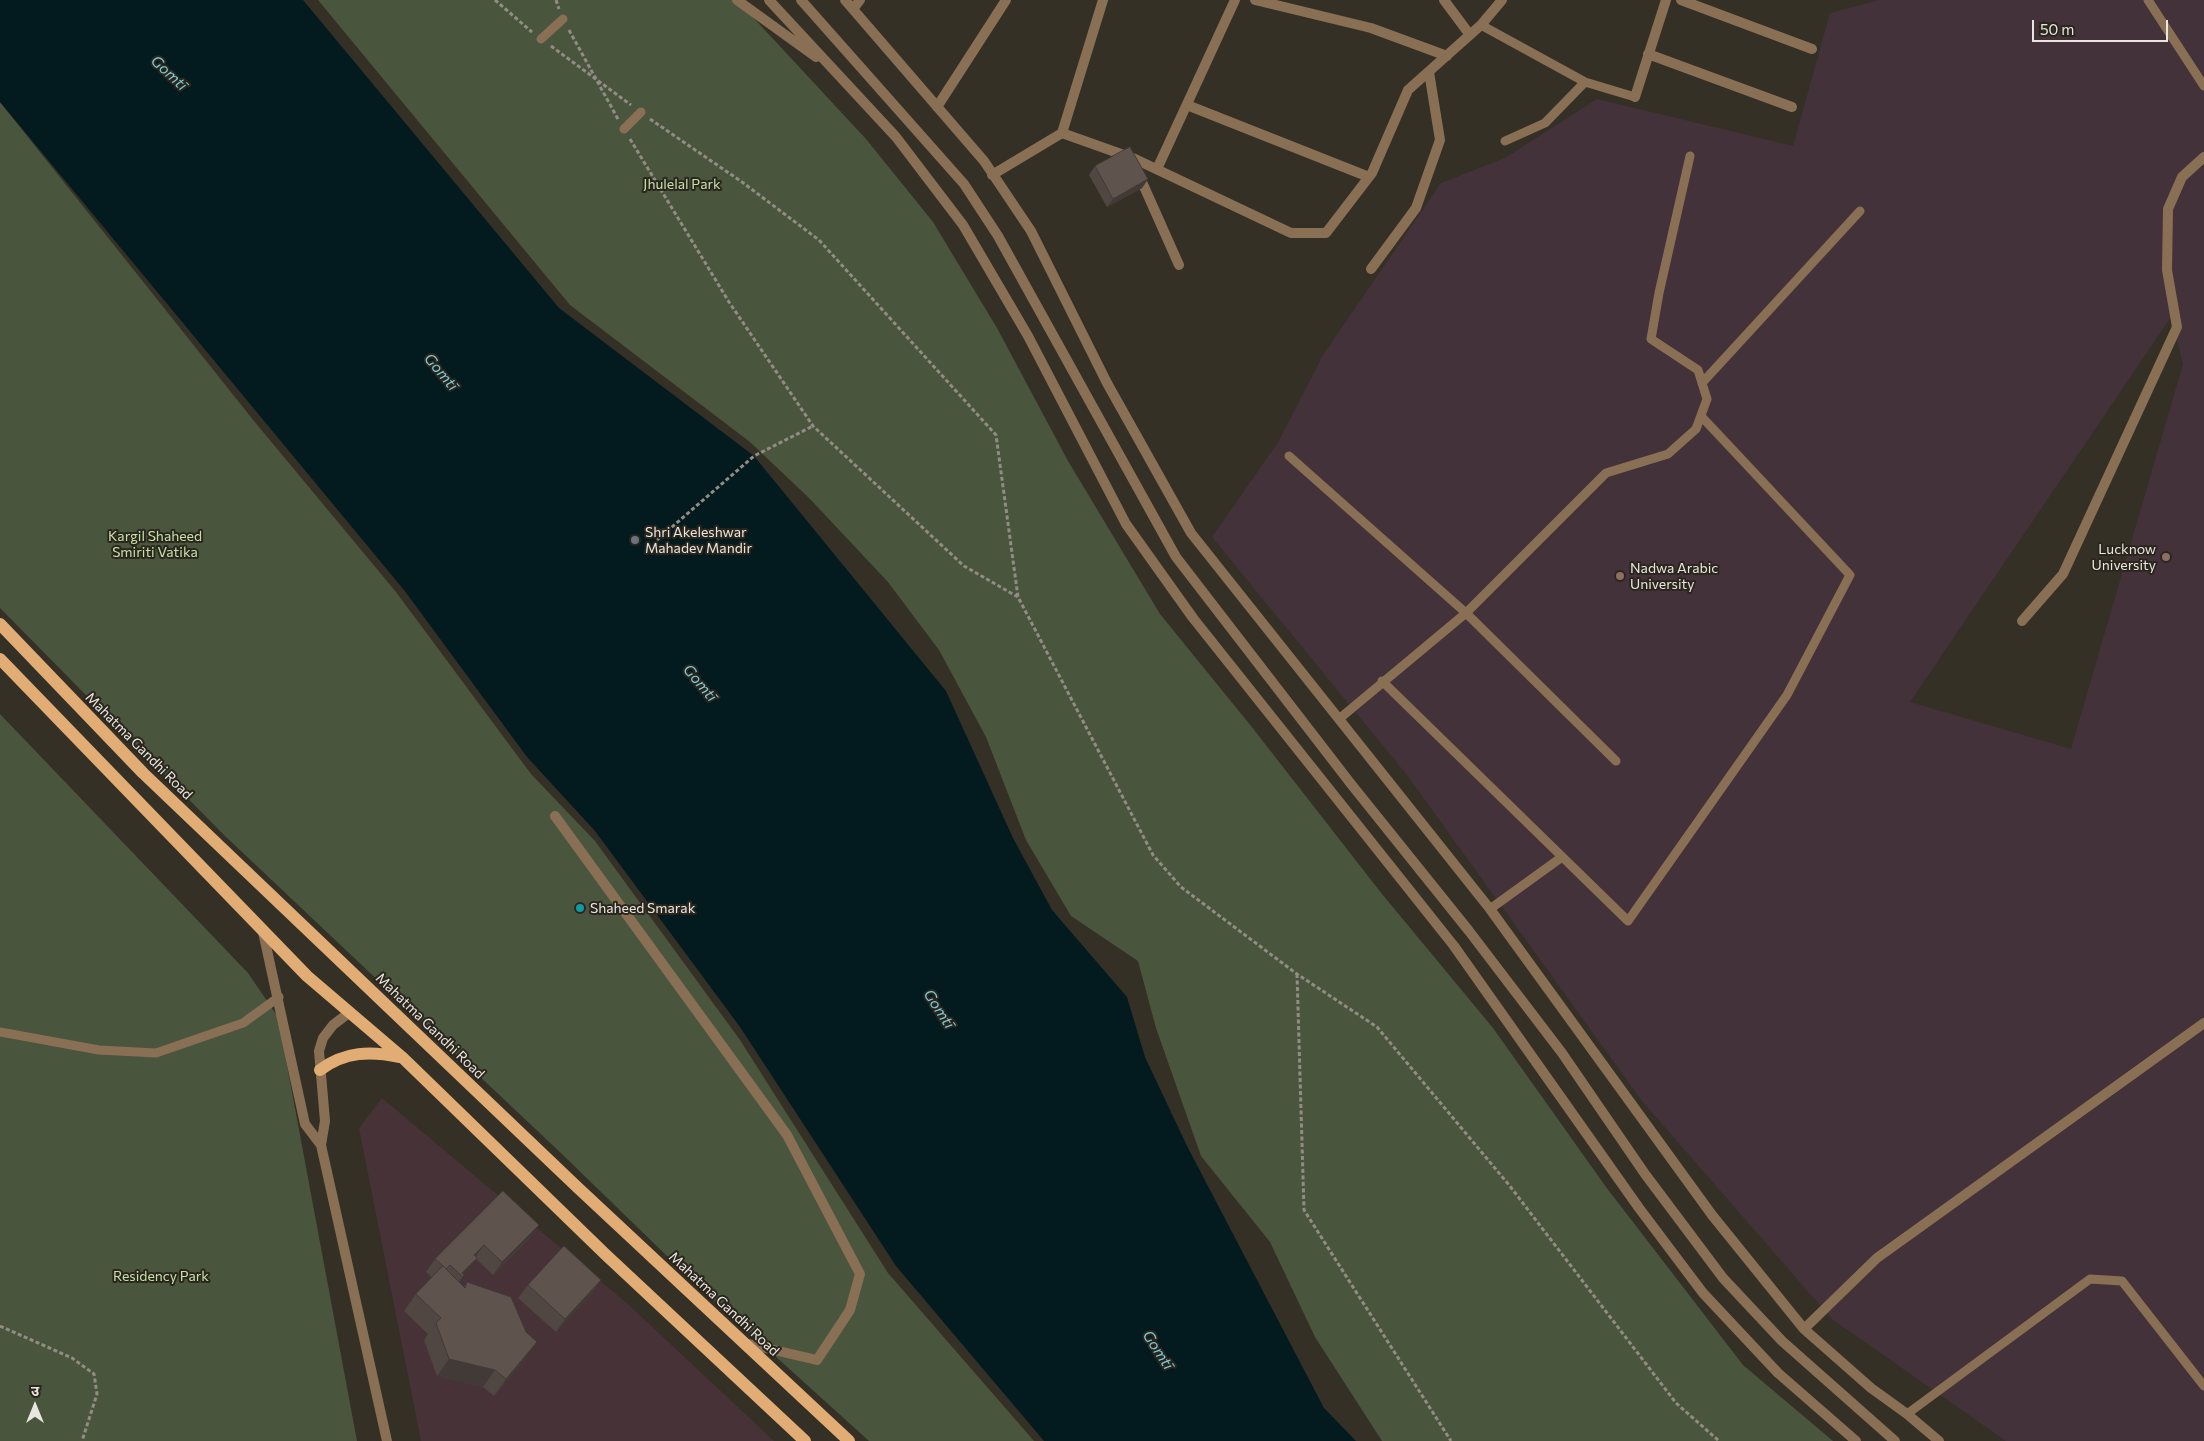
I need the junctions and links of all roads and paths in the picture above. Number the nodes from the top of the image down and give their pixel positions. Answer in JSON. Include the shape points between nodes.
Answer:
{"nodes":[{"id":1,"x":495,"y":0,"type":"edge"},
{"id":2,"x":556,"y":0,"type":"edge"},
{"id":3,"x":737,"y":0,"type":"edge"},
{"id":4,"x":770,"y":0,"type":"edge"},
{"id":5,"x":801,"y":0,"type":"edge"},
{"id":6,"x":845,"y":0,"type":"edge"},
{"id":7,"x":860,"y":0,"type":"edge"},
{"id":8,"x":1006,"y":0,"type":"edge"},
{"id":9,"x":1103,"y":0,"type":"edge"},
{"id":10,"x":1236,"y":0,"type":"edge"},
{"id":11,"x":1444,"y":0,"type":"edge"},
{"id":12,"x":1502,"y":0,"type":"edge"},
{"id":13,"x":1666,"y":0,"type":"edge"},
{"id":14,"x":1681,"y":0,"type":"edge"},
{"id":15,"x":2148,"y":0,"type":"edge"},
{"id":16,"x":1262,"y":1,"type":"edge"},
{"id":17,"x":853,"y":9,"type":"junction"},
{"id":18,"x":563,"y":19,"type":"junction"},
{"id":19,"x":1481,"y":25,"type":"junction"},
{"id":20,"x":1470,"y":35,"type":"junction"},
{"id":21,"x":542,"y":39,"type":"junction"},
{"id":22,"x":1812,"y":49,"type":"dead end"},
{"id":23,"x":1648,"y":54,"type":"junction"},
{"id":24,"x":1447,"y":56,"type":"junction"},
{"id":25,"x":835,"y":71,"type":"junction"},
{"id":26,"x":1429,"y":72,"type":"junction"},
{"id":27,"x":596,"y":81,"type":"junction"},
{"id":28,"x":1585,"y":82,"type":"junction"},
{"id":29,"x":2204,"y":86,"type":"edge"},
{"id":30,"x":1635,"y":97,"type":"joint"},
{"id":31,"x":1187,"y":105,"type":"junction"},
{"id":32,"x":937,"y":107,"type":"junction"},
{"id":33,"x":1792,"y":107,"type":"dead end"},
{"id":34,"x":641,"y":112,"type":"junction"},
{"id":35,"x":624,"y":129,"type":"junction"},
{"id":36,"x":1062,"y":133,"type":"junction"},
{"id":37,"x":1505,"y":141,"type":"dead end"},
{"id":38,"x":1690,"y":156,"type":"dead end"},
{"id":39,"x":2204,"y":158,"type":"edge"},
{"id":40,"x":1135,"y":159,"type":"junction"},
{"id":41,"x":1157,"y":169,"type":"junction"},
{"id":42,"x":992,"y":175,"type":"junction"},
{"id":43,"x":1369,"y":177,"type":"junction"},
{"id":44,"x":1860,"y":211,"type":"dead end"},
{"id":45,"x":1179,"y":266,"type":"dead end"},
{"id":46,"x":1371,"y":269,"type":"dead end"},
{"id":47,"x":1702,"y":383,"type":"junction"},
{"id":48,"x":1701,"y":416,"type":"junction"},
{"id":49,"x":813,"y":426,"type":"junction"},
{"id":50,"x":1288,"y":456,"type":"dead end"},
{"id":51,"x":657,"y":540,"type":"dead end"},
{"id":52,"x":1018,"y":597,"type":"junction"},
{"id":53,"x":1466,"y":613,"type":"junction"},
{"id":54,"x":2022,"y":621,"type":"dead end"},
{"id":55,"x":0,"y":624,"type":"edge"},
{"id":56,"x":0,"y":659,"type":"edge"},
{"id":57,"x":1382,"y":681,"type":"junction"},
{"id":58,"x":1339,"y":719,"type":"junction"},
{"id":59,"x":1616,"y":761,"type":"dead end"},
{"id":60,"x":555,"y":816,"type":"dead end"},
{"id":61,"x":1562,"y":857,"type":"junction"},
{"id":62,"x":1490,"y":910,"type":"junction"},
{"id":63,"x":263,"y":932,"type":"junction"},
{"id":64,"x":1297,"y":974,"type":"junction"},
{"id":65,"x":278,"y":997,"type":"junction"},
{"id":66,"x":350,"y":1012,"type":"junction"},
{"id":67,"x":2204,"y":1023,"type":"edge"},
{"id":68,"x":0,"y":1032,"type":"edge"},
{"id":69,"x":403,"y":1058,"type":"junction"},
{"id":70,"x":320,"y":1070,"type":"junction"},
{"id":71,"x":321,"y":1145,"type":"junction"},
{"id":72,"x":0,"y":1326,"type":"edge"},
{"id":73,"x":1804,"y":1329,"type":"junction"},
{"id":74,"x":744,"y":1343,"type":"junction"},
{"id":75,"x":2204,"y":1386,"type":"edge"},
{"id":76,"x":1907,"y":1414,"type":"junction"},
{"id":77,"x":82,"y":1441,"type":"edge"},
{"id":78,"x":387,"y":1441,"type":"edge"},
{"id":79,"x":805,"y":1441,"type":"edge"},
{"id":80,"x":848,"y":1441,"type":"edge"},
{"id":81,"x":1451,"y":1441,"type":"edge"},
{"id":82,"x":1719,"y":1441,"type":"edge"},
{"id":83,"x":1856,"y":1441,"type":"edge"},
{"id":84,"x":1896,"y":1441,"type":"edge"},
{"id":85,"x":1939,"y":1441,"type":"edge"}],
"edges":[{"from":1,"to":21,"type":"path"},
{"from":2,"to":18,"type":"path"},
{"from":3,"to":25,"type":"street"},
{"from":4,"to":25,"type":"street"},
{"from":5,"to":84,"type":"street","via":[[964,184],[998,236],[1176,557],[1481,946],[1723,1278],[1782,1341]]},
{"from":6,"to":17,"type":"street"},
{"from":7,"to":17,"type":"street"},
{"from":8,"to":32,"type":"street"},
{"from":9,"to":36,"type":"street"},
{"from":10,"to":31,"type":"street"},
{"from":11,"to":20,"type":"street"},
{"from":12,"to":19,"type":"street"},
{"from":13,"to":23,"type":"street"},
{"from":14,"to":22,"type":"street"},
{"from":15,"to":29,"type":"lane"},
{"from":16,"to":24,"type":"street","via":[[1371,28]]},
{"from":17,"to":32,"type":"street"},
{"from":18,"to":21,"type":"lane"},
{"from":18,"to":27,"type":"path"},
{"from":19,"to":20,"type":"street"},
{"from":19,"to":28,"type":"lane"},
{"from":20,"to":24,"type":"street"},
{"from":21,"to":27,"type":"path"},
{"from":23,"to":30,"type":"street"},
{"from":23,"to":33,"type":"street"},
{"from":24,"to":26,"type":"street"},
{"from":25,"to":83,"type":"street","via":[[896,136],[963,225],[1028,336],[1126,524],[1193,618],[1454,946],[1703,1293],[1778,1373]]},
{"from":26,"to":43,"type":"street","via":[[1408,90]]},
{"from":26,"to":46,"type":"street","via":[[1440,140],[1416,208]]},
{"from":27,"to":34,"type":"path"},
{"from":27,"to":35,"type":"path"},
{"from":28,"to":30,"type":"lane"},
{"from":28,"to":37,"type":"lane","via":[[1545,123]]},
{"from":31,"to":41,"type":"street"},
{"from":31,"to":43,"type":"street"},
{"from":32,"to":42,"type":"street","via":[[984,161]]},
{"from":34,"to":35,"type":"lane"},
{"from":34,"to":52,"type":"path","via":[[819,240],[996,435]]},
{"from":35,"to":49,"type":"path","via":[[729,302]]},
{"from":36,"to":40,"type":"street"},
{"from":36,"to":42,"type":"street"},
{"from":38,"to":47,"type":"lane","via":[[1651,338],[1698,370]]},
{"from":39,"to":54,"type":"street","via":[[2182,177],[2168,209],[2167,270],[2177,327],[2063,574]]},
{"from":40,"to":41,"type":"street"},
{"from":40,"to":45,"type":"street"},
{"from":41,"to":43,"type":"street","via":[[1291,233],[1309,234],[1326,233]]},
{"from":42,"to":58,"type":"street","via":[[1031,231],[1107,383],[1191,533]]},
{"from":44,"to":47,"type":"lane"},
{"from":47,"to":48,"type":"lane","via":[[1707,399]]},
{"from":48,"to":53,"type":"lane","via":[[1696,429],[1668,454],[1606,473]]},
{"from":48,"to":61,"type":"lane","via":[[1850,575],[1787,695],[1628,921]]},
{"from":49,"to":51,"type":"path","via":[[754,456]]},
{"from":49,"to":52,"type":"path","via":[[964,566]]},
{"from":50,"to":53,"type":"lane"},
{"from":52,"to":64,"type":"path","via":[[1153,855],[1181,887]]},
{"from":53,"to":57,"type":"lane"},
{"from":53,"to":59,"type":"lane"},
{"from":55,"to":74,"type":"main road","name":"Mahatma Gandhi Road","via":[[143,773]]},
{"from":56,"to":63,"type":"main road"},
{"from":57,"to":58,"type":"lane"},
{"from":57,"to":61,"type":"lane"},
{"from":58,"to":62,"type":"street"},
{"from":60,"to":74,"type":"street","via":[[787,1135],[860,1274],[850,1310],[817,1360]]},
{"from":61,"to":62,"type":"lane"},
{"from":62,"to":73,"type":"street","via":[[1712,1215]]},
{"from":63,"to":65,"type":"street"},
{"from":63,"to":66,"type":"main road"},
{"from":64,"to":81,"type":"path","via":[[1304,1210]]},
{"from":64,"to":82,"type":"path","via":[[1376,1027],[1509,1185],[1676,1403]]},
{"from":65,"to":68,"type":"lane","via":[[243,1023],[156,1054],[99,1050]]},
{"from":65,"to":71,"type":"street","via":[[305,1124]]},
{"from":66,"to":69,"type":"main road"},
{"from":66,"to":70,"type":"street","via":[[323,1038],[319,1051]]},
{"from":67,"to":73,"type":"street","via":[[1877,1258]]},
{"from":69,"to":70,"type":"main road","via":[[364,1052],[330,1062]]},
{"from":69,"to":79,"type":"main road","via":[[605,1254]]},
{"from":70,"to":71,"type":"street","via":[[325,1121]]},
{"from":71,"to":78,"type":"street"},
{"from":72,"to":77,"type":"path","via":[[72,1358],[94,1374],[97,1394]]},
{"from":73,"to":76,"type":"street","via":[[1871,1388]]},
{"from":74,"to":80,"type":"main road","name":"Mahatma Gandhi Road"},
{"from":75,"to":76,"type":"lane","via":[[2122,1280],[2090,1279]]},
{"from":76,"to":85,"type":"street"}]}
